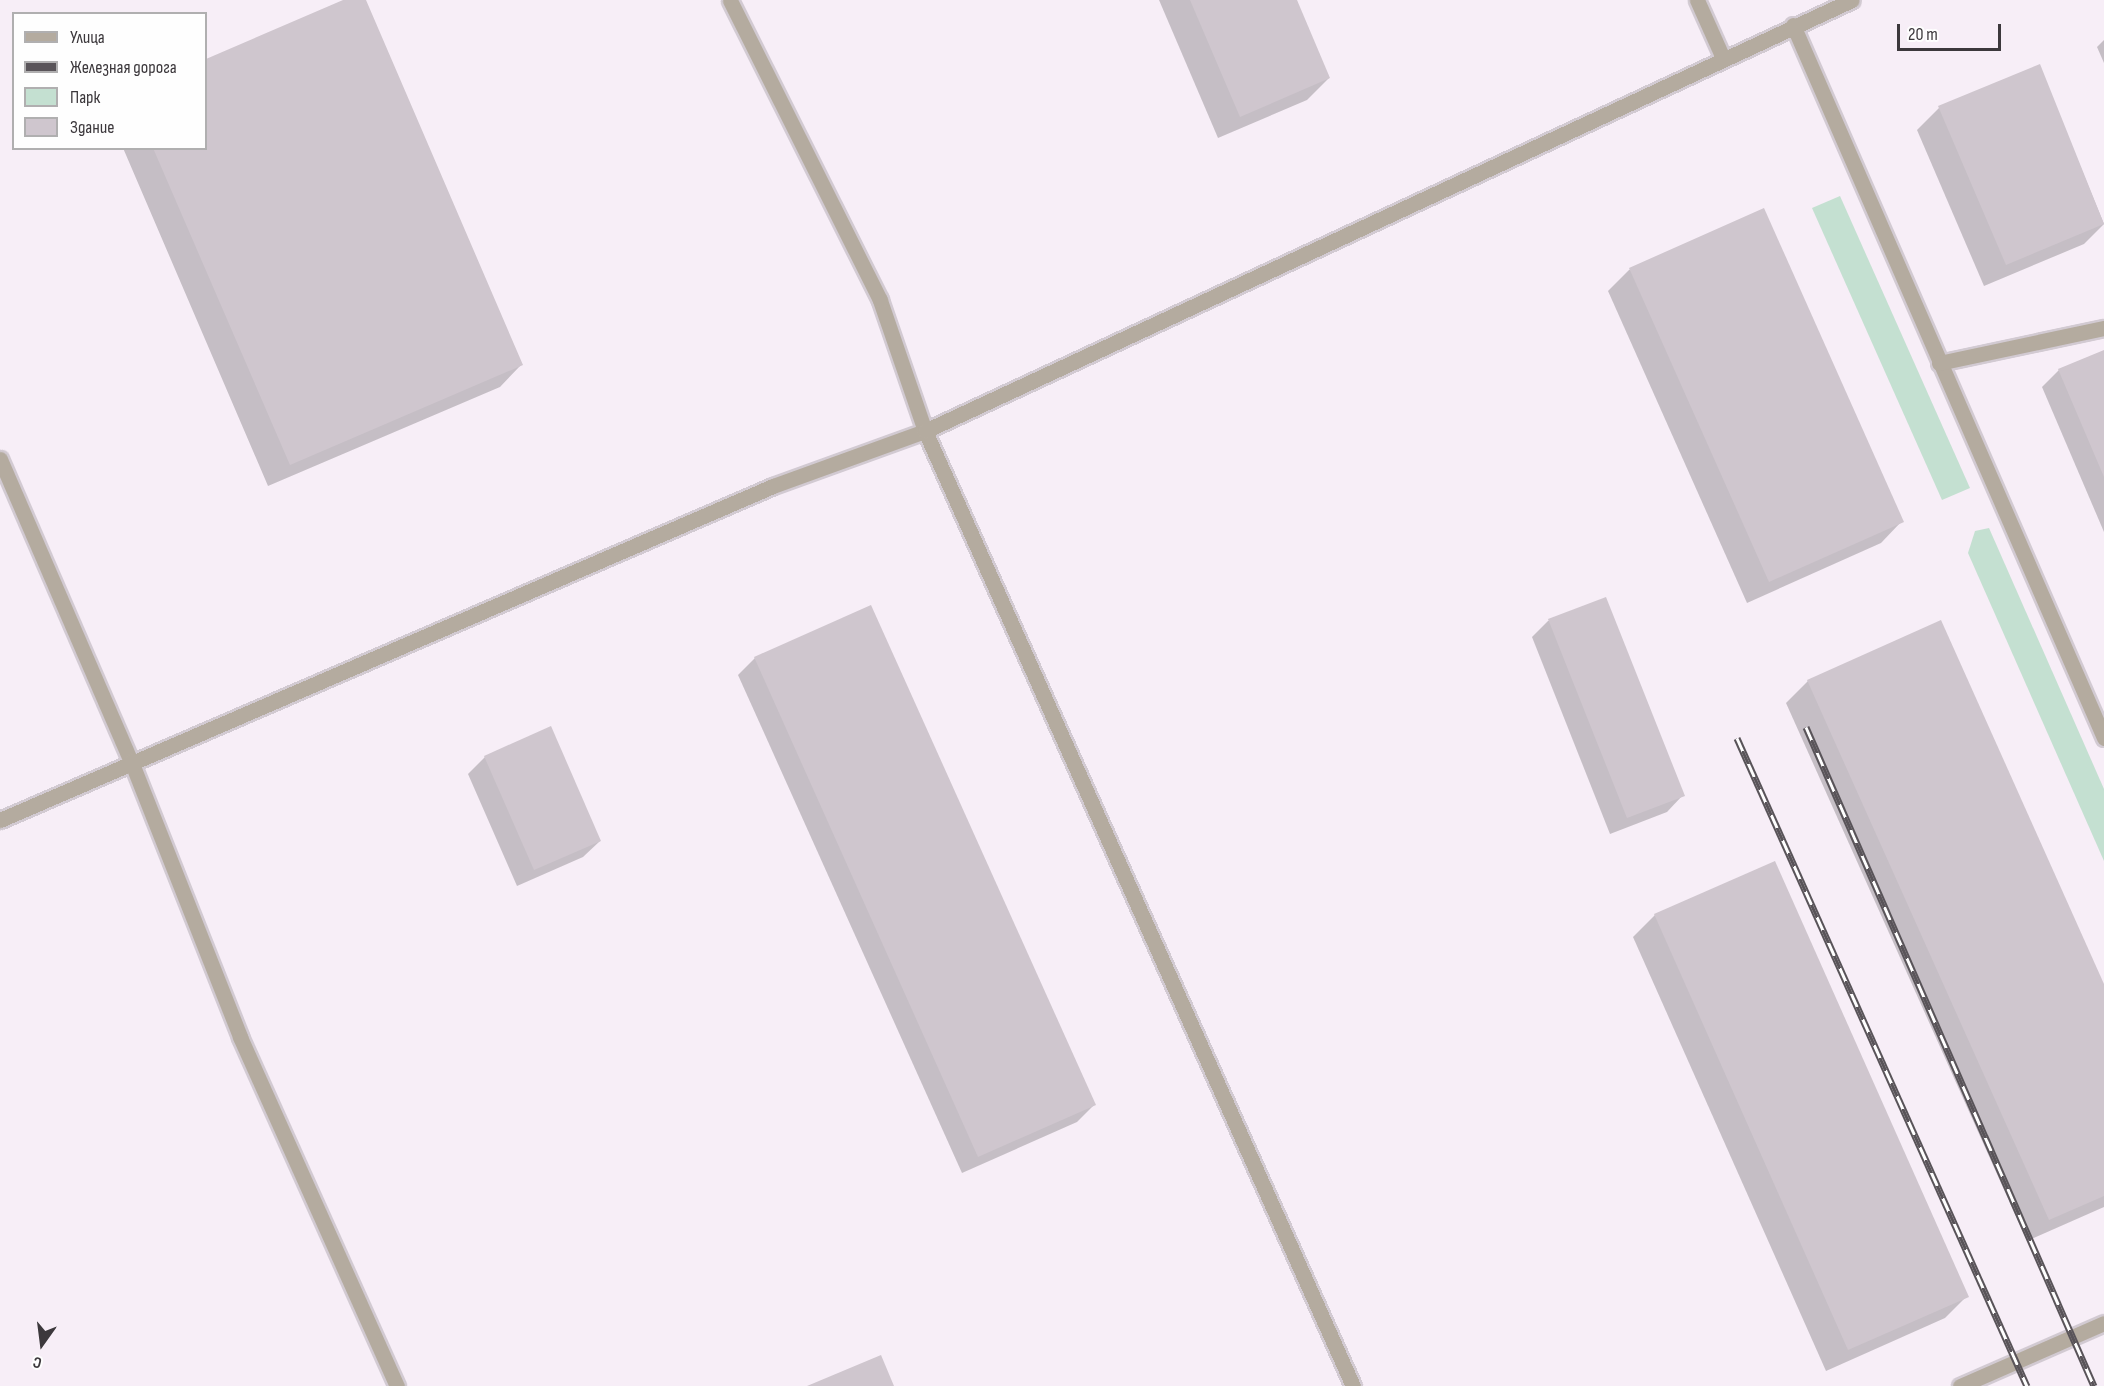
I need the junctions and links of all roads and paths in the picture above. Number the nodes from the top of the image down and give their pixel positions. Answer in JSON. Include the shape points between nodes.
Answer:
{"nodes":[{"id":1,"x":730,"y":0,"type":"edge"},
{"id":2,"x":1697,"y":0,"type":"edge"},
{"id":3,"x":1852,"y":0,"type":"edge"},
{"id":4,"x":1793,"y":25,"type":"junction"},
{"id":5,"x":1722,"y":56,"type":"junction"},
{"id":6,"x":2104,"y":328,"type":"edge"},
{"id":7,"x":1939,"y":363,"type":"junction"},
{"id":8,"x":924,"y":431,"type":"junction"},
{"id":9,"x":0,"y":459,"type":"edge"},
{"id":10,"x":2104,"y":738,"type":"edge"},
{"id":11,"x":130,"y":761,"type":"junction"},
{"id":12,"x":0,"y":820,"type":"edge"},
{"id":13,"x":2104,"y":1323,"type":"edge"},
{"id":14,"x":397,"y":1386,"type":"edge"},
{"id":15,"x":1353,"y":1386,"type":"edge"},
{"id":16,"x":1960,"y":1386,"type":"edge"}],
"edges":[{"from":1,"to":8,"type":"lane","via":[[880,300]]},
{"from":2,"to":5,"type":"lane"},
{"from":3,"to":4,"type":"lane"},
{"from":4,"to":5,"type":"lane"},
{"from":4,"to":7,"type":"lane"},
{"from":5,"to":8,"type":"lane"},
{"from":6,"to":7,"type":"lane"},
{"from":7,"to":10,"type":"lane"},
{"from":8,"to":11,"type":"lane","via":[[773,486],[338,677]]},
{"from":8,"to":15,"type":"lane"},
{"from":9,"to":11,"type":"lane"},
{"from":11,"to":12,"type":"lane"},
{"from":11,"to":14,"type":"lane","via":[[240,1037]]},
{"from":13,"to":16,"type":"lane"}]}
